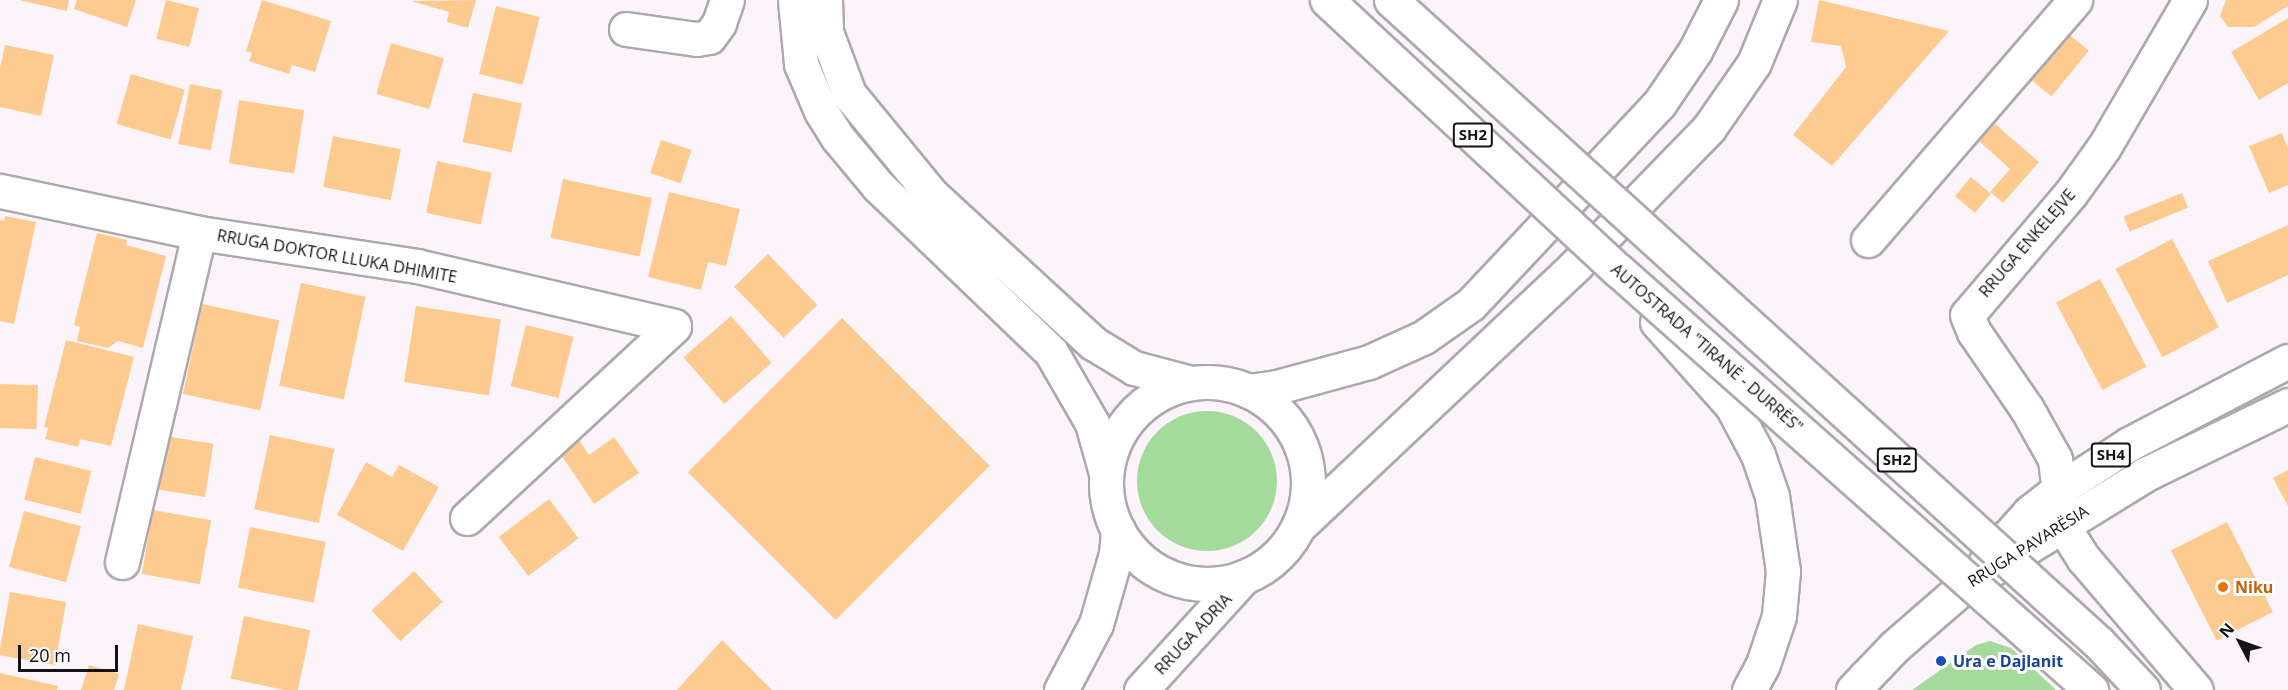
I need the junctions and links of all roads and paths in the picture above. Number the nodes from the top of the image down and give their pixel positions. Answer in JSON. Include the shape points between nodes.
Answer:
{"nodes":[{"id":1,"x":727,"y":0,"type":"edge"},
{"id":2,"x":795,"y":0,"type":"edge"},
{"id":3,"x":825,"y":0,"type":"edge"},
{"id":4,"x":1327,"y":0,"type":"edge"},
{"id":5,"x":1391,"y":0,"type":"edge"},
{"id":6,"x":1721,"y":0,"type":"edge"},
{"id":7,"x":1780,"y":0,"type":"edge"},
{"id":8,"x":2074,"y":0,"type":"edge"},
{"id":9,"x":2190,"y":0,"type":"edge"},
{"id":10,"x":626,"y":29,"type":"dead end"},
{"id":11,"x":0,"y":191,"type":"edge"},
{"id":12,"x":199,"y":232,"type":"junction"},
{"id":13,"x":1868,"y":240,"type":"dead end"},
{"id":14,"x":1618,"y":270,"type":"junction"},
{"id":15,"x":2288,"y":361,"type":"edge"},
{"id":16,"x":1191,"y":383,"type":"junction"},
{"id":17,"x":1249,"y":391,"type":"junction"},
{"id":18,"x":2288,"y":405,"type":"edge"},
{"id":19,"x":1106,"y":473,"type":"junction"},
{"id":20,"x":2058,"y":490,"type":"junction"},
{"id":21,"x":467,"y":518,"type":"dead end"},
{"id":22,"x":2063,"y":526,"type":"junction"},
{"id":23,"x":1298,"y":527,"type":"junction"},
{"id":24,"x":1118,"y":530,"type":"junction"},
{"id":25,"x":122,"y":562,"type":"dead end"},
{"id":26,"x":1244,"y":577,"type":"junction"},
{"id":27,"x":1963,"y":587,"type":"junction"},
{"id":28,"x":1858,"y":686,"type":"edge"},
{"id":29,"x":1060,"y":690,"type":"edge"},
{"id":30,"x":1141,"y":690,"type":"edge"},
{"id":31,"x":1749,"y":690,"type":"edge"},
{"id":32,"x":2091,"y":690,"type":"edge"},
{"id":33,"x":2143,"y":690,"type":"edge"},
{"id":34,"x":2196,"y":690,"type":"edge"}],
"edges":[{"from":1,"to":10,"type":"main road","via":[[709,37],[696,39]]},
{"from":2,"to":19,"type":"main road","via":[[801,64],[821,111],[838,138],[878,186],[1051,352],[1092,423]]},
{"from":3,"to":16,"type":"main road","via":[[826,32],[849,94],[932,195],[1093,344],[1134,368]]},
{"from":4,"to":14,"type":"main road","name":"AUTOSTRADA \"TIRANË - DURRËS\"","number":"SH2","bridge":true},
{"from":5,"to":33,"type":"main road","number":"SH2","bridge":true,"via":[[2099,643]]},
{"from":6,"to":17,"type":"main road","via":[[1695,51],[1659,104],[1471,304],[1424,337],[1369,362],[1288,385]]},
{"from":7,"to":23,"type":"main road","via":[[1754,63],[1709,128],[1575,266]]},
{"from":8,"to":13,"type":"main road"},
{"from":9,"to":20,"type":"main road","name":"RRUGA ENKELEJVE","via":[[2104,147],[2071,193],[1967,315],[2055,459]]},
{"from":11,"to":12,"type":"main road","name":"RRUGA DOKTOR LLUKA DHIMITE"},
{"from":12,"to":21,"type":"main road","name":"RRUGA DOKTOR LLUKA DHIMITE","via":[[417,266],[674,326]]},
{"from":12,"to":25,"type":"main road"},
{"from":14,"to":31,"type":"main road","bridge":true,"via":[[1656,321],[1732,406],[1758,455],[1772,496],[1783,571],[1779,616],[1763,664]]},
{"from":14,"to":32,"type":"main road","name":"AUTOSTRADA \"TIRANË - DURRËS\"","number":"SH2","bridge":true},
{"from":15,"to":20,"type":"main road","name":"RRUGA PAVARËSIA","number":"SH4","via":[[2128,444]]},
{"from":16,"to":17,"type":"main road","via":[[1220,382]]},
{"from":16,"to":19,"type":"main road","via":[[1163,392],[1134,414],[1113,445]]},
{"from":17,"to":23,"type":"main road","via":[[1284,417],[1304,455],[1307,500]]},
{"from":18,"to":22,"type":"main road","name":"RRUGA PAVARËSIA","number":"SH4","via":[[2146,474]]},
{"from":19,"to":24,"type":"main road","via":[[1108,503]]},
{"from":20,"to":22,"type":"main road"},
{"from":20,"to":27,"type":"main road","name":"RRUGA PAVARËSIA","number":"SH4","via":[[2030,512]]},
{"from":22,"to":27,"type":"main road","name":"RRUGA PAVARËSIA","number":"SH4"},
{"from":22,"to":34,"type":"main road","via":[[2084,559]]},
{"from":23,"to":26,"type":"main road","via":[[1275,557]]},
{"from":24,"to":26,"type":"main road","via":[[1136,554],[1172,578],[1216,584]]},
{"from":24,"to":29,"type":"main road","via":[[1116,554],[1096,624]]},
{"from":26,"to":30,"type":"main road","name":"RRUGA ADRIA"},
{"from":27,"to":28,"type":"main road","number":"SH4"}]}
